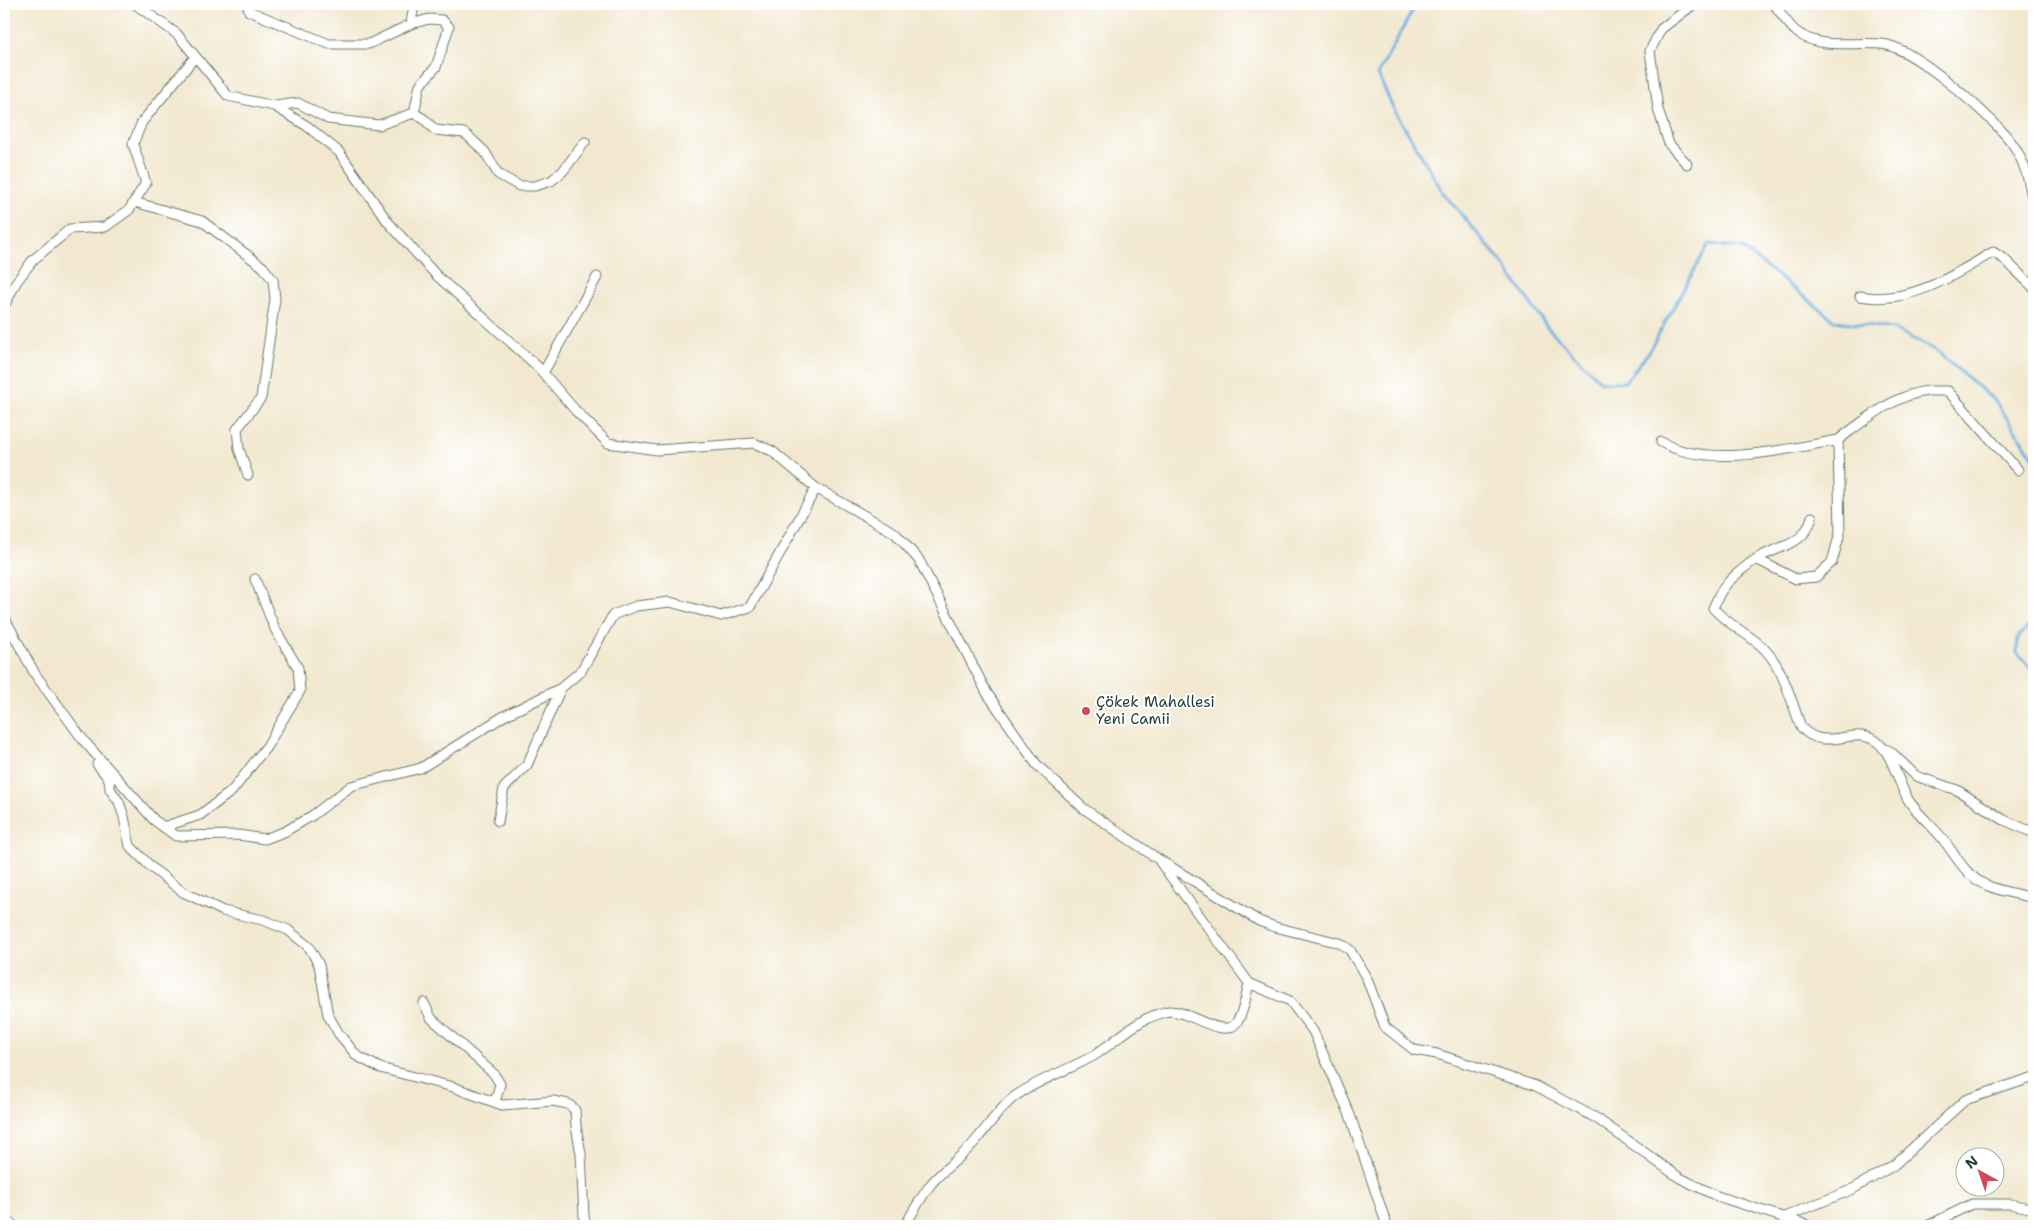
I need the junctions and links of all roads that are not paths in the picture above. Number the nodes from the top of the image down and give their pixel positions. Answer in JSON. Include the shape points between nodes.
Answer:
{"nodes":[{"id":1,"x":135,"y":4,"type":"edge"},
{"id":2,"x":247,"y":4,"type":"edge"},
{"id":3,"x":414,"y":4,"type":"edge"},
{"id":4,"x":1694,"y":4,"type":"edge"},
{"id":5,"x":1774,"y":4,"type":"edge"},
{"id":6,"x":411,"y":24,"type":"junction"},
{"id":7,"x":194,"y":57,"type":"junction"},
{"id":8,"x":274,"y":106,"type":"junction"},
{"id":9,"x":414,"y":113,"type":"junction"},
{"id":10,"x":585,"y":142,"type":"dead end"},
{"id":11,"x":1687,"y":164,"type":"dead end"},
{"id":12,"x":134,"y":202,"type":"junction"},
{"id":13,"x":2034,"y":207,"type":"edge"},
{"id":14,"x":597,"y":277,"type":"dead end"},
{"id":15,"x":2034,"y":288,"type":"edge"},
{"id":16,"x":1860,"y":296,"type":"dead end"},
{"id":17,"x":4,"y":306,"type":"edge"},
{"id":18,"x":543,"y":373,"type":"junction"},
{"id":19,"x":1838,"y":440,"type":"junction"},
{"id":20,"x":1661,"y":442,"type":"dead end"},
{"id":21,"x":2018,"y":470,"type":"dead end"},
{"id":22,"x":248,"y":475,"type":"dead end"},
{"id":23,"x":816,"y":488,"type":"junction"},
{"id":24,"x":1812,"y":517,"type":"dead end"},
{"id":25,"x":1756,"y":559,"type":"junction"},
{"id":26,"x":255,"y":579,"type":"dead end"},
{"id":27,"x":4,"y":617,"type":"edge"},
{"id":28,"x":561,"y":688,"type":"junction"},
{"id":29,"x":84,"y":742,"type":"junction"},
{"id":30,"x":1885,"y":749,"type":"junction"},
{"id":31,"x":498,"y":821,"type":"dead end"},
{"id":32,"x":163,"y":827,"type":"junction"},
{"id":33,"x":2034,"y":833,"type":"edge"},
{"id":34,"x":1158,"y":859,"type":"junction"},
{"id":35,"x":2034,"y":898,"type":"edge"},
{"id":36,"x":1249,"y":983,"type":"junction"},
{"id":37,"x":424,"y":1003,"type":"dead end"},
{"id":38,"x":2034,"y":1077,"type":"edge"},
{"id":39,"x":495,"y":1102,"type":"junction"},
{"id":40,"x":2034,"y":1209,"type":"edge"},
{"id":41,"x":1782,"y":1218,"type":"junction"},
{"id":42,"x":4,"y":1219,"type":"edge"},
{"id":43,"x":14,"y":1226,"type":"edge"},
{"id":44,"x":586,"y":1226,"type":"edge"},
{"id":45,"x":905,"y":1226,"type":"edge"},
{"id":46,"x":1387,"y":1226,"type":"edge"},
{"id":47,"x":1810,"y":1226,"type":"edge"},
{"id":48,"x":1927,"y":1226,"type":"edge"}],
"edges":[{"from":1,"to":7,"type":"street","via":[[177,34]]},
{"from":2,"to":6,"type":"street","via":[[249,11],[329,44],[369,44]]},
{"from":3,"to":6,"type":"street"},
{"from":4,"to":11,"type":"street","via":[[1661,29],[1650,51],[1658,109],[1669,144]]},
{"from":5,"to":13,"type":"street","via":[[1798,33],[1818,43],[1889,45],[1920,60],[1980,108],[2013,145],[2028,176]]},
{"from":6,"to":9,"type":"street","via":[[430,19],[442,20],[450,27],[436,67],[420,85]]},
{"from":7,"to":8,"type":"street","via":[[228,96]]},
{"from":7,"to":12,"type":"street","via":[[142,122],[133,144],[146,183]]},
{"from":8,"to":9,"type":"street","via":[[298,103],[328,119],[379,125]]},
{"from":8,"to":18,"type":"street","via":[[307,126],[339,152],[388,222],[436,275]]},
{"from":9,"to":10,"type":"street","via":[[435,130],[469,136],[485,152],[498,174],[519,186],[536,186],[550,181],[563,171]]},
{"from":12,"to":17,"type":"street","via":[[129,210],[105,227],[70,229],[33,260]]},
{"from":12,"to":22,"type":"street","via":[[202,220],[263,267],[273,280],[275,298],[261,398],[237,429]]},
{"from":14,"to":18,"type":"street"},
{"from":15,"to":16,"type":"street","via":[[1993,252],[1935,285],[1908,295],[1878,299]]},
{"from":18,"to":23,"type":"street","via":[[608,443],[657,450],[754,443],[772,451]]},
{"from":19,"to":20,"type":"street","via":[[1739,456],[1673,449]]},
{"from":19,"to":21,"type":"street","via":[[1898,400],[1926,391],[1948,391]]},
{"from":19,"to":25,"type":"street","via":[[1840,533],[1832,562],[1816,577],[1796,579]]},
{"from":23,"to":28,"type":"street","via":[[750,607],[721,616],[670,602],[636,606],[613,615],[581,671]]},
{"from":23,"to":34,"type":"street","via":[[895,533],[919,560],[987,693],[1037,765],[1083,808]]},
{"from":24,"to":25,"type":"street","via":[[1809,528],[1794,543]]},
{"from":25,"to":30,"type":"street","via":[[1722,589],[1713,608],[1776,663],[1801,727],[1807,734],[1832,740],[1863,736]]},
{"from":26,"to":32,"type":"street","via":[[275,629],[298,668],[300,691],[267,746],[232,790],[200,815]]},
{"from":27,"to":29,"type":"street","via":[[35,674]]},
{"from":28,"to":31,"type":"street","via":[[527,765],[504,788]]},
{"from":28,"to":32,"type":"street","via":[[504,716],[421,768],[351,786],[313,816],[265,839],[238,835],[176,836]]},
{"from":29,"to":32,"type":"street"},
{"from":29,"to":39,"type":"street","via":[[119,802],[130,846],[152,868],[184,892],[223,911],[263,920],[288,930],[309,947],[319,965],[328,1015],[358,1056],[380,1068]]},
{"from":30,"to":33,"type":"street","via":[[1916,776],[1957,790],[2004,820]]},
{"from":30,"to":35,"type":"street","via":[[1909,800],[1963,867],[1986,885]]},
{"from":34,"to":36,"type":"street"},
{"from":34,"to":41,"type":"street","via":[[1259,921],[1340,943],[1350,950],[1367,978],[1385,1027],[1414,1050],[1438,1054],[1536,1086],[1596,1118],[1680,1178],[1717,1196]]},
{"from":36,"to":45,"type":"street","via":[[1239,1017],[1228,1028],[1218,1028],[1190,1015],[1169,1012],[1147,1018],[1095,1054],[1014,1097],[932,1184]]},
{"from":36,"to":46,"type":"street","via":[[1290,1001],[1313,1031],[1350,1115]]},
{"from":37,"to":39,"type":"street","via":[[431,1018],[494,1074],[500,1084]]},
{"from":38,"to":41,"type":"street","via":[[1964,1100],[1894,1165],[1851,1190]]},
{"from":39,"to":44,"type":"street","via":[[518,1105],[553,1101],[568,1104],[575,1110]]},
{"from":40,"to":48,"type":"street","via":[[2011,1204],[1972,1204]]},
{"from":41,"to":47,"type":"street"},
{"from":42,"to":43,"type":"street"}]}
